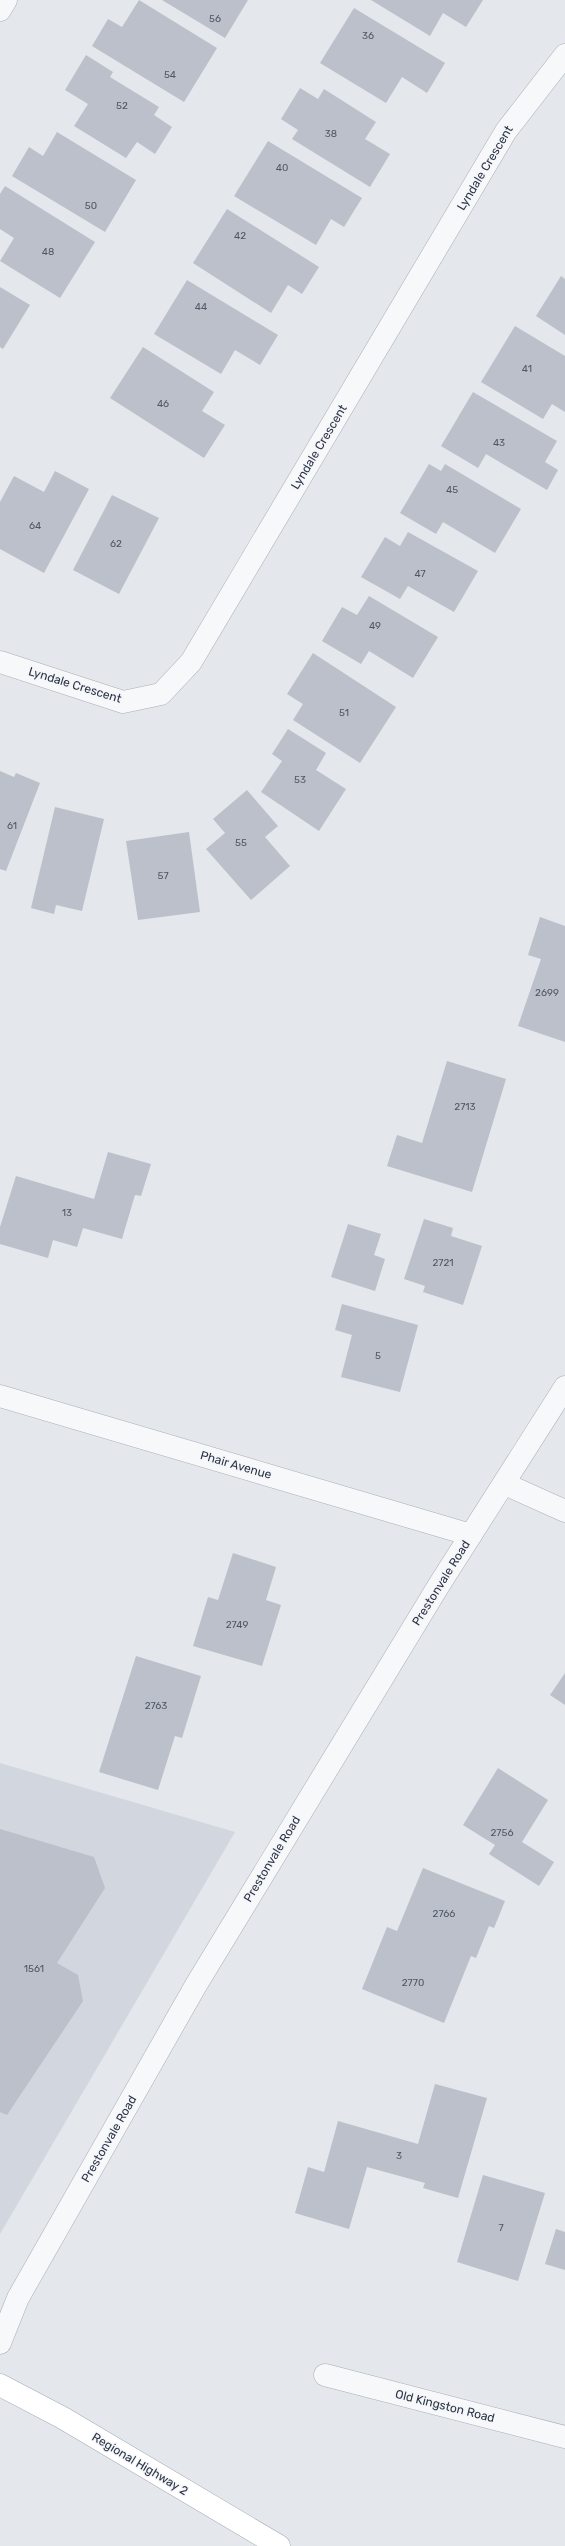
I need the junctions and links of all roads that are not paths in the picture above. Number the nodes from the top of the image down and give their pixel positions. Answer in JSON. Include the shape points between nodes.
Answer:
{"nodes":[{"id":1,"x":6,"y":0,"type":"edge"},
{"id":2,"x":0,"y":10,"type":"edge"},
{"id":3,"x":565,"y":55,"type":"edge"},
{"id":4,"x":0,"y":662,"type":"edge"},
{"id":5,"x":565,"y":1388,"type":"edge"},
{"id":6,"x":0,"y":1396,"type":"edge"},
{"id":7,"x":505,"y":1484,"type":"junction"},
{"id":8,"x":565,"y":1511,"type":"edge"},
{"id":9,"x":471,"y":1535,"type":"junction"},
{"id":10,"x":0,"y":2343,"type":"edge"},
{"id":11,"x":325,"y":2375,"type":"dead end"},
{"id":12,"x":0,"y":2385,"type":"edge"},
{"id":13,"x":565,"y":2437,"type":"edge"},
{"id":14,"x":279,"y":2546,"type":"edge"}],
"edges":[{"from":1,"to":2,"type":"street"},
{"from":3,"to":4,"type":"street","name":"Lyndale Crescent","via":[[506,131],[192,662],[161,694],[123,702]]},
{"from":5,"to":7,"type":"street","name":"Prestonvale Road"},
{"from":6,"to":9,"type":"street","name":"Phair Avenue"},
{"from":7,"to":8,"type":"street"},
{"from":7,"to":9,"type":"street","name":"Prestonvale Road"},
{"from":9,"to":10,"type":"street","name":"Prestonvale Road","via":[[196,1985],[18,2298]]},
{"from":11,"to":13,"type":"street","name":"Old Kingston Road"},
{"from":12,"to":14,"type":"main road","name":"Regional Highway 2","via":[[63,2418]]}]}
